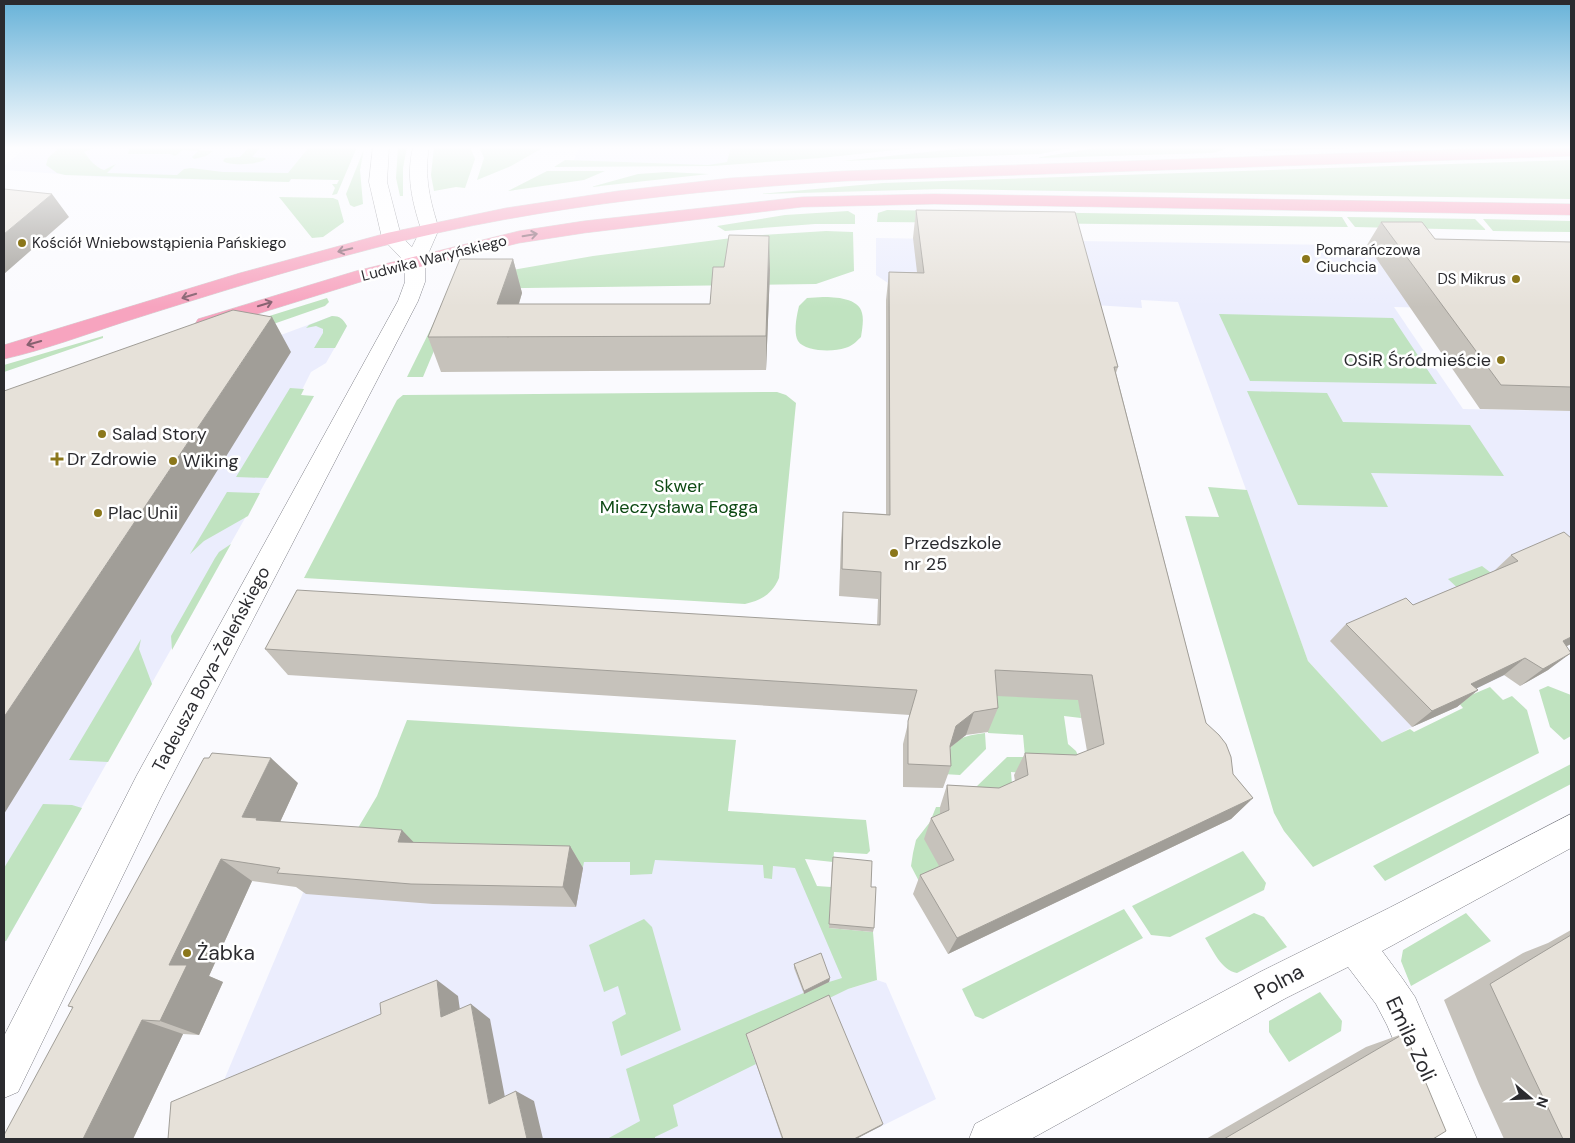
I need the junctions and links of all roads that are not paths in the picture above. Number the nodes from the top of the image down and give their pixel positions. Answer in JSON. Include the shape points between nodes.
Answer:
{"nodes":[{"id":1,"x":383,"y":200,"type":"edge"},
{"id":2,"x":420,"y":200,"type":"edge"},
{"id":3,"x":586,"y":200,"type":"edge"},
{"id":4,"x":912,"y":200,"type":"edge"},
{"id":5,"x":956,"y":200,"type":"edge"},
{"id":6,"x":1571,"y":210,"type":"edge"},
{"id":7,"x":430,"y":229,"type":"junction"},
{"id":8,"x":392,"y":238,"type":"junction"},
{"id":9,"x":415,"y":261,"type":"junction"},
{"id":10,"x":191,"y":329,"type":"edge"},
{"id":11,"x":4,"y":352,"type":"edge"},
{"id":12,"x":1571,"y":830,"type":"edge"},
{"id":13,"x":1354,"y":945,"type":"junction"},
{"id":14,"x":4,"y":1078,"type":"edge"},
{"id":15,"x":990,"y":1139,"type":"edge"},
{"id":16,"x":1456,"y":1139,"type":"edge"}],
"edges":[{"from":1,"to":8,"type":"street"},
{"from":2,"to":7,"type":"street"},
{"from":3,"to":7,"type":"main road","name":"Ludwika Waryńskiego"},
{"from":9,"to":4,"type":"main road","name":"Ludwika Waryńskiego","one_way":true,"via":[[519,237],[584,227],[802,202]]},
{"from":5,"to":6,"type":"main road","name":"Ludwika Waryńskiego","one_way":true},
{"from":7,"to":8,"type":"main road","name":"Ludwika Waryńskiego"},
{"from":7,"to":9,"type":"street","name":"Tadeusza Boya-Żeleńskiego"},
{"from":8,"to":9,"type":"street"},
{"from":8,"to":11,"type":"main road","name":"Ludwika Waryńskiego","one_way":true,"via":[[296,263]]},
{"from":10,"to":9,"type":"main road","name":"Ludwika Waryńskiego","one_way":true},
{"from":9,"to":14,"type":"street","name":"Tadeusza Boya-Żeleńskiego","via":[[414,282],[408,301],[148,786]]},
{"from":12,"to":13,"type":"street","name":"Polna"},
{"from":13,"to":15,"type":"street","name":"Polna","via":[[1273,985]]},
{"from":13,"to":16,"type":"street","name":"Emila Zoli","via":[[1401,1011]]}]}
